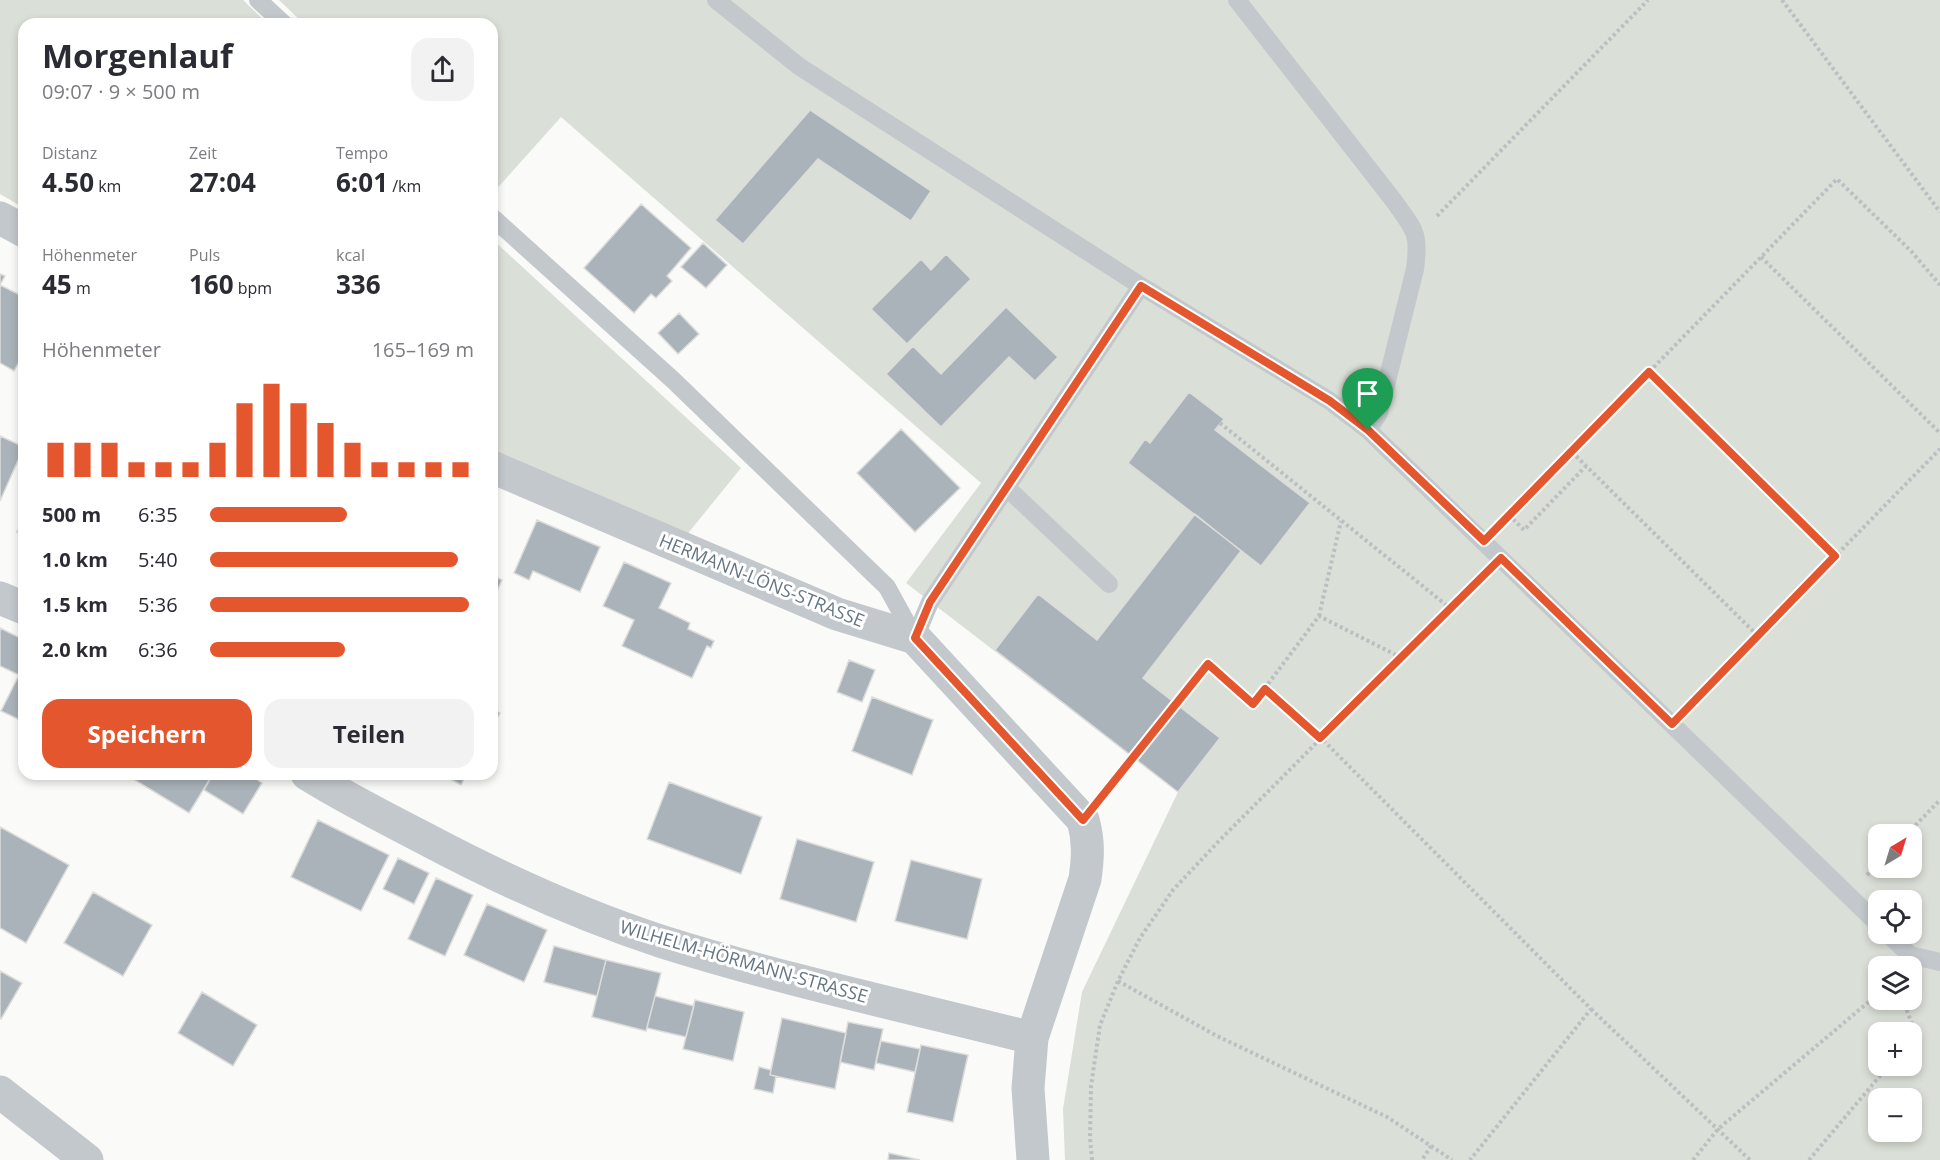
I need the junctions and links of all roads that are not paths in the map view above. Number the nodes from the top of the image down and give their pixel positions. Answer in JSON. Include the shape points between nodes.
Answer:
{"nodes":[{"id":1,"x":258,"y":0,"type":"edge"},
{"id":2,"x":716,"y":0,"type":"edge"},
{"id":3,"x":1237,"y":0,"type":"edge"},
{"id":4,"x":278,"y":18,"type":"edge"},
{"id":5,"x":0,"y":218,"type":"edge"},
{"id":6,"x":498,"y":222,"type":"edge"},
{"id":7,"x":18,"y":228,"type":"edge"},
{"id":8,"x":1141,"y":286,"type":"junction"},
{"id":9,"x":1368,"y":430,"type":"junction"},
{"id":10,"x":498,"y":469,"type":"edge"},
{"id":11,"x":1006,"y":487,"type":"junction"},
{"id":12,"x":1109,"y":584,"type":"dead end"},
{"id":13,"x":0,"y":598,"type":"edge"},
{"id":14,"x":18,"y":606,"type":"edge"},
{"id":15,"x":915,"y":638,"type":"junction"},
{"id":16,"x":317,"y":780,"type":"edge"},
{"id":17,"x":1868,"y":914,"type":"edge"},
{"id":18,"x":1898,"y":944,"type":"edge"},
{"id":19,"x":1940,"y":962,"type":"edge"},
{"id":20,"x":1032,"y":1038,"type":"junction"},
{"id":21,"x":0,"y":1092,"type":"edge"},
{"id":22,"x":87,"y":1160,"type":"edge"},
{"id":23,"x":1033,"y":1160,"type":"edge"}],
"edges":[{"from":1,"to":4,"type":"lane"},
{"from":2,"to":8,"type":"lane","via":[[800,67]]},
{"from":3,"to":9,"type":"lane","via":[[1416,232],[1415,269],[1379,413]]},
{"from":5,"to":7,"type":"street"},
{"from":6,"to":15,"type":"lane","via":[[673,381],[887,587]]},
{"from":8,"to":9,"type":"lane","via":[[1330,401]]},
{"from":8,"to":11,"type":"lane"},
{"from":9,"to":17,"type":"lane"},
{"from":10,"to":15,"type":"street","name":"HERMANN-LÖNS-STRASSE","via":[[837,614]]},
{"from":11,"to":12,"type":"lane"},
{"from":11,"to":15,"type":"lane","via":[[930,602]]},
{"from":13,"to":14,"type":"street"},
{"from":15,"to":20,"type":"street","via":[[1083,820],[1088,836],[1085,879]]},
{"from":16,"to":20,"type":"street","name":"WILHELM-HÖRMANN-STRASSE","via":[[482,869],[651,937]]},
{"from":18,"to":19,"type":"lane","via":[[1910,955]]},
{"from":20,"to":23,"type":"street","via":[[1028,1088]]},
{"from":21,"to":22,"type":"street"}]}
